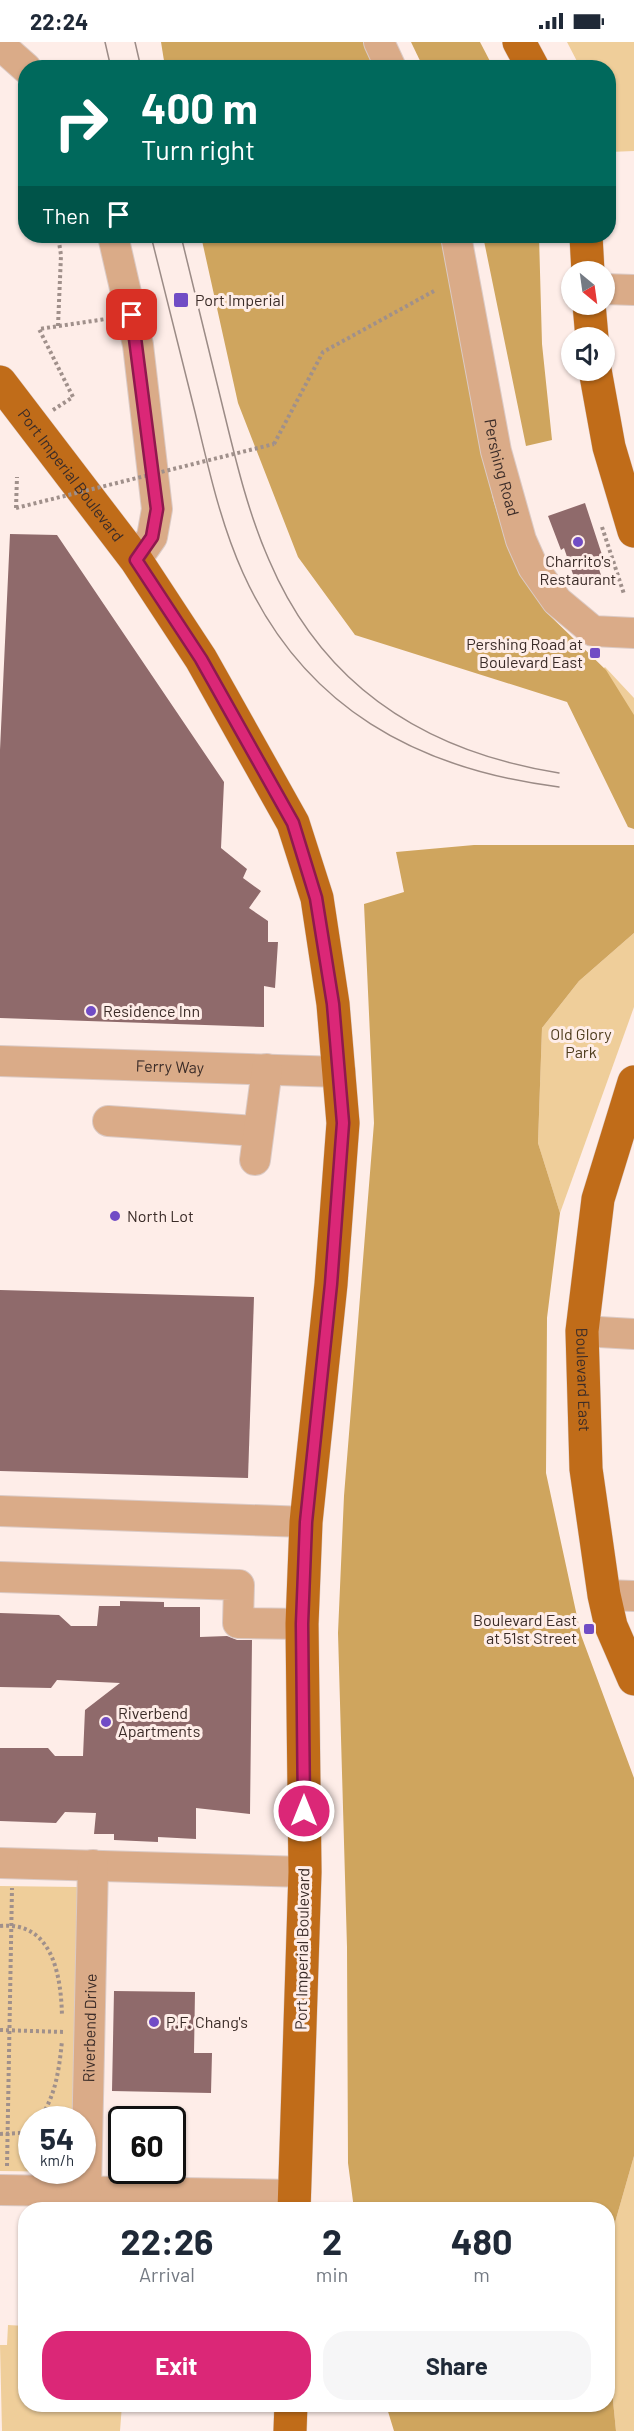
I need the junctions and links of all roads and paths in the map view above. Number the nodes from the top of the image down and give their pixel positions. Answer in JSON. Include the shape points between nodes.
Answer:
{"nodes":[{"id":1,"x":379,"y":42,"type":"edge"},
{"id":2,"x":519,"y":42,"type":"edge"},
{"id":3,"x":0,"y":45,"type":"edge"},
{"id":4,"x":388,"y":60,"type":"edge"},
{"id":5,"x":528,"y":60,"type":"edge"},
{"id":6,"x":18,"y":61,"type":"edge"},
{"id":7,"x":59,"y":243,"type":"edge"},
{"id":8,"x":109,"y":243,"type":"edge"},
{"id":9,"x":457,"y":243,"type":"edge"},
{"id":10,"x":586,"y":243,"type":"edge"},
{"id":11,"x":587,"y":261,"type":"edge"},
{"id":12,"x":615,"y":289,"type":"edge"},
{"id":13,"x":634,"y":290,"type":"edge"},
{"id":14,"x":434,"y":291,"type":"dead end"},
{"id":15,"x":115,"y":317,"type":"dead end"},
{"id":16,"x":58,"y":326,"type":"junction"},
{"id":17,"x":597,"y":381,"type":"edge"},
{"id":18,"x":2,"y":389,"type":"edge"},
{"id":19,"x":72,"y":397,"type":"dead end"},
{"id":20,"x":17,"y":477,"type":"dead end"},
{"id":21,"x":602,"y":526,"type":"dead end"},
{"id":22,"x":634,"y":530,"type":"edge"},
{"id":23,"x":136,"y":560,"type":"junction"},
{"id":24,"x":624,"y":594,"type":"dead end"},
{"id":25,"x":634,"y":633,"type":"edge"},
{"id":26,"x":0,"y":1061,"type":"edge"},
{"id":27,"x":267,"y":1070,"type":"junction"},
{"id":28,"x":340,"y":1072,"type":"junction"},
{"id":29,"x":634,"y":1082,"type":"edge"},
{"id":30,"x":108,"y":1120,"type":"dead end"},
{"id":31,"x":582,"y":1331,"type":"junction"},
{"id":32,"x":634,"y":1334,"type":"edge"},
{"id":33,"x":0,"y":1511,"type":"edge"},
{"id":34,"x":306,"y":1522,"type":"junction"},
{"id":35,"x":0,"y":1577,"type":"edge"},
{"id":36,"x":619,"y":1596,"type":"edge"},
{"id":37,"x":302,"y":1624,"type":"junction"},
{"id":38,"x":634,"y":1679,"type":"edge"},
{"id":39,"x":6,"y":1864,"type":"edge"},
{"id":40,"x":93,"y":1865,"type":"junction"},
{"id":41,"x":304,"y":1872,"type":"junction"},
{"id":42,"x":11,"y":1925,"type":"junction"},
{"id":43,"x":0,"y":1926,"type":"edge"},
{"id":44,"x":0,"y":2030,"type":"edge"},
{"id":45,"x":9,"y":2030,"type":"junction"},
{"id":46,"x":76,"y":2032,"type":"junction"},
{"id":47,"x":48,"y":2106,"type":"edge"},
{"id":48,"x":18,"y":2133,"type":"edge"},
{"id":49,"x":0,"y":2134,"type":"edge"},
{"id":50,"x":7,"y":2134,"type":"junction"},
{"id":51,"x":3,"y":2190,"type":"edge"},
{"id":52,"x":86,"y":2192,"type":"junction"},
{"id":53,"x":294,"y":2202,"type":"edge"},
{"id":54,"x":291,"y":2412,"type":"edge"},
{"id":55,"x":290,"y":2431,"type":"edge"}],
"edges":[{"from":1,"to":4,"type":"street"},
{"from":2,"to":5,"type":"main road"},
{"from":3,"to":6,"type":"street"},
{"from":7,"to":16,"type":"path"},
{"from":8,"to":23,"type":"street","via":[[138,345],[157,509],[152,537]]},
{"from":9,"to":25,"type":"street","name":"Pershing Road","via":[[496,451],[521,540],[533,567],[557,601],[593,632]]},
{"from":10,"to":11,"type":"main road"},
{"from":12,"to":13,"type":"street"},
{"from":14,"to":20,"type":"path","bridge":true,"via":[[324,352],[274,444],[16,508]]},
{"from":15,"to":16,"type":"path"},
{"from":16,"to":19,"type":"path","via":[[39,329]]},
{"from":17,"to":22,"type":"main road","via":[[609,447]]},
{"from":18,"to":23,"type":"main road","name":"Port Imperial Boulevard"},
{"from":21,"to":24,"type":"path"},
{"from":23,"to":28,"type":"main road","name":"Port Imperial Boulevard","via":[[201,659],[293,823],[316,898]]},
{"from":26,"to":27,"type":"street","name":"Ferry Way"},
{"from":27,"to":28,"type":"street","name":"Ferry Way"},
{"from":27,"to":30,"type":"street","via":[[256,1146]]},
{"from":28,"to":34,"type":"main road","name":"Port Imperial Boulevard","via":[[343,1123],[331,1284]]},
{"from":29,"to":31,"type":"main road","name":"Boulevard East","via":[[598,1199]]},
{"from":31,"to":32,"type":"street"},
{"from":31,"to":36,"type":"main road","name":"Boulevard East","via":[[586,1469]]},
{"from":33,"to":34,"type":"street"},
{"from":34,"to":37,"type":"main road","name":"Port Imperial Boulevard"},
{"from":35,"to":37,"type":"street","via":[[239,1585],[238,1623]]},
{"from":36,"to":38,"type":"main road","name":"Boulevard East","via":[[611,1626]]},
{"from":37,"to":41,"type":"main road","name":"Port Imperial Boulevard"},
{"from":39,"to":40,"type":"street"},
{"from":39,"to":42,"type":"path"},
{"from":40,"to":41,"type":"street"},
{"from":40,"to":46,"type":"street","name":"Riverbend Drive"},
{"from":41,"to":53,"type":"main road","name":"Port Imperial Boulevard"},
{"from":42,"to":43,"type":"path"},
{"from":42,"to":45,"type":"path"},
{"from":42,"to":46,"type":"path","via":[[21,1925],[36,1933],[52,1957]]},
{"from":44,"to":45,"type":"path"},
{"from":45,"to":46,"type":"path"},
{"from":45,"to":50,"type":"path"},
{"from":46,"to":47,"type":"path"},
{"from":46,"to":52,"type":"street","name":"Riverbend Drive"},
{"from":48,"to":50,"type":"path"},
{"from":49,"to":50,"type":"path"},
{"from":50,"to":51,"type":"path"},
{"from":51,"to":52,"type":"street"},
{"from":52,"to":53,"type":"street"},
{"from":54,"to":55,"type":"main road"}]}
